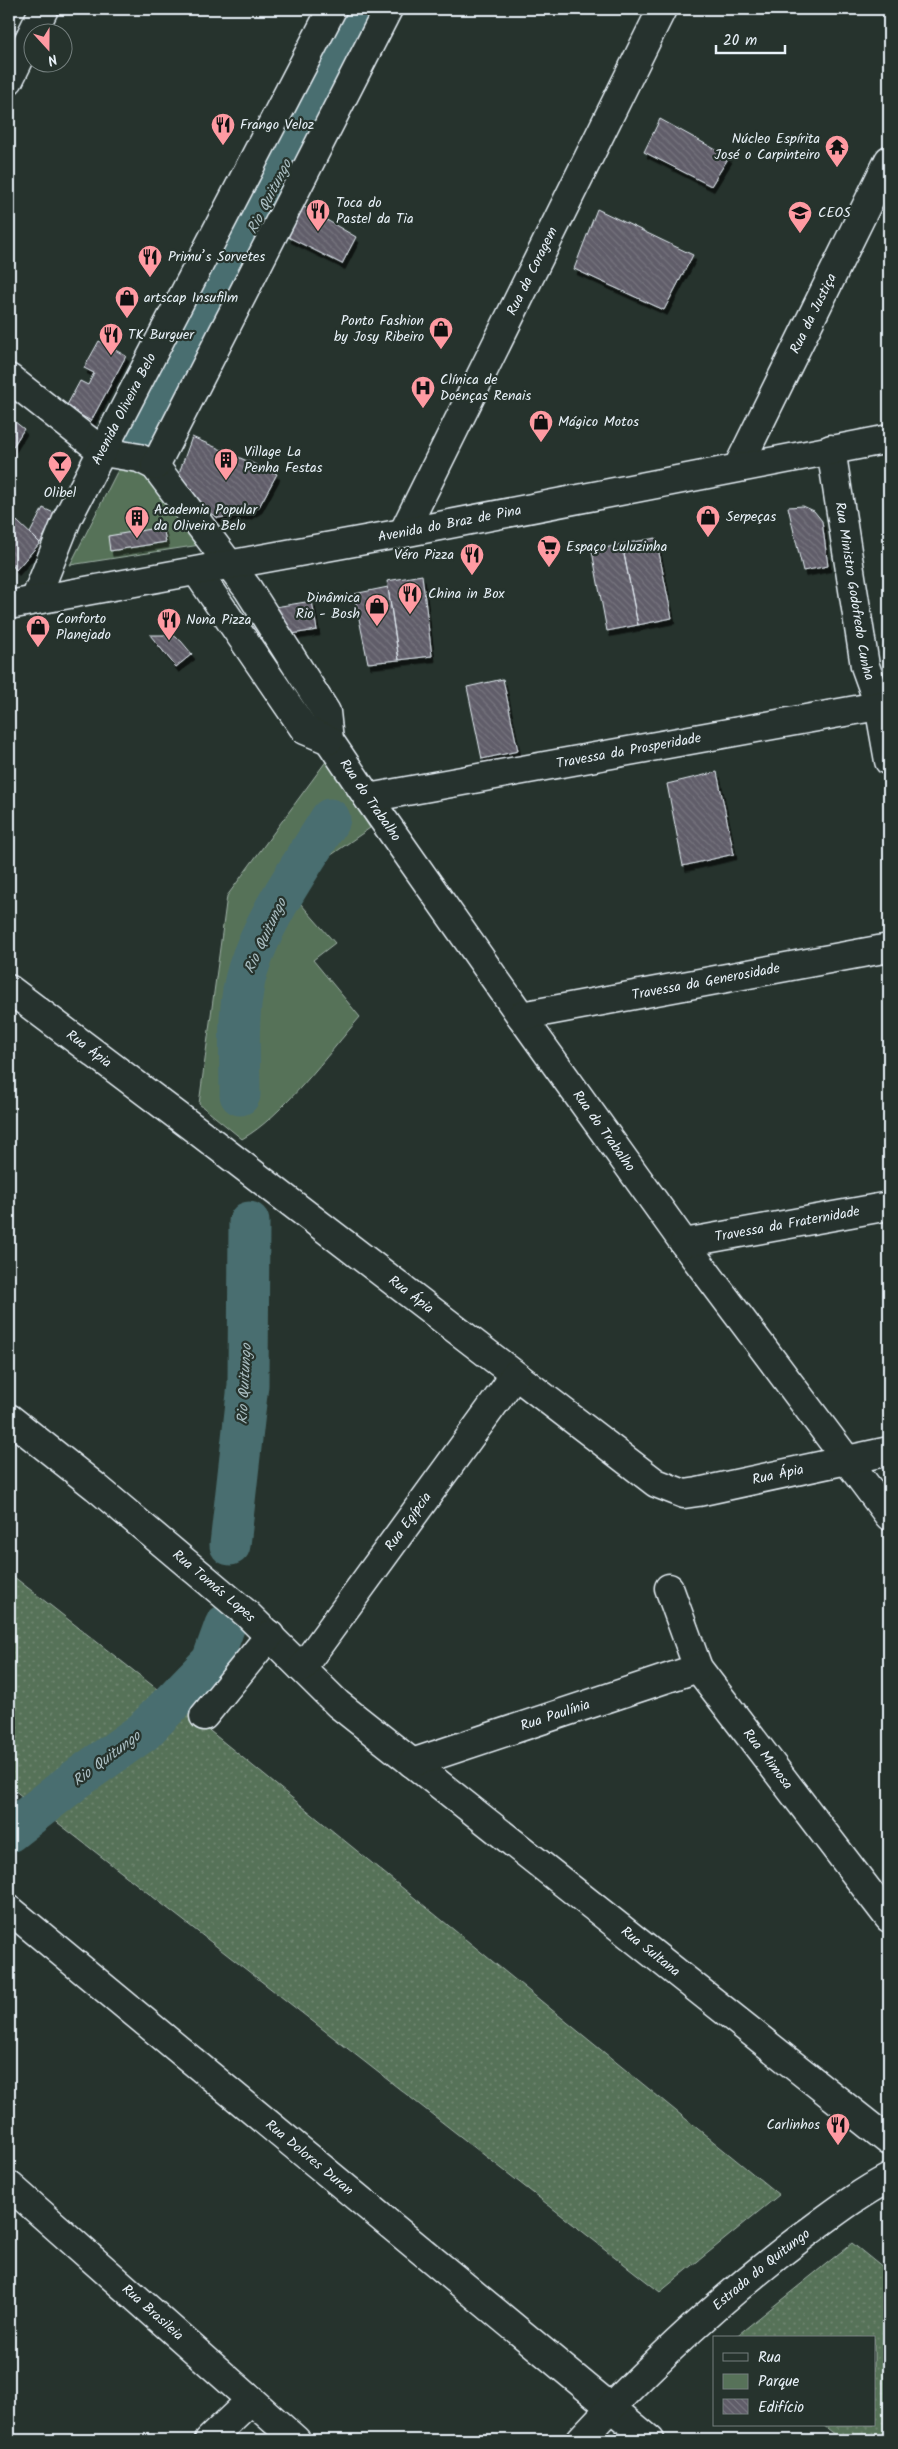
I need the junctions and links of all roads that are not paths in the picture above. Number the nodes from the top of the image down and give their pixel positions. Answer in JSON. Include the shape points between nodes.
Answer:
{"nodes":[{"id":1,"x":44,"y":9,"type":"edge"},
{"id":2,"x":332,"y":9,"type":"edge"},
{"id":3,"x":388,"y":9,"type":"edge"},
{"id":4,"x":662,"y":9,"type":"edge"},
{"id":5,"x":9,"y":80,"type":"edge"},
{"id":6,"x":889,"y":160,"type":"edge"},
{"id":7,"x":9,"y":378,"type":"edge"},
{"id":8,"x":889,"y":439,"type":"edge"},
{"id":9,"x":832,"y":449,"type":"junction"},
{"id":10,"x":103,"y":452,"type":"junction"},
{"id":11,"x":155,"y":466,"type":"junction"},
{"id":12,"x":738,"y":467,"type":"junction"},
{"id":13,"x":403,"y":533,"type":"junction"},
{"id":14,"x":230,"y":566,"type":"junction"},
{"id":15,"x":197,"y":572,"type":"junction"},
{"id":16,"x":22,"y":603,"type":"edge"},
{"id":17,"x":884,"y":704,"type":"edge"},
{"id":18,"x":329,"y":740,"type":"junction"},
{"id":19,"x":889,"y":761,"type":"edge"},
{"id":20,"x":368,"y":798,"type":"junction"},
{"id":21,"x":889,"y":948,"type":"edge"},
{"id":22,"x":9,"y":989,"type":"edge"},
{"id":23,"x":521,"y":1016,"type":"junction"},
{"id":24,"x":889,"y":1206,"type":"edge"},
{"id":25,"x":684,"y":1243,"type":"junction"},
{"id":26,"x":515,"y":1375,"type":"junction"},
{"id":27,"x":9,"y":1418,"type":"edge"},
{"id":28,"x":889,"y":1451,"type":"edge"},
{"id":29,"x":846,"y":1458,"type":"junction"},
{"id":30,"x":889,"y":1516,"type":"edge"},
{"id":31,"x":669,"y":1588,"type":"dead end"},
{"id":32,"x":270,"y":1635,"type":"junction"},
{"id":33,"x":302,"y":1668,"type":"junction"},
{"id":34,"x":698,"y":1668,"type":"junction"},
{"id":35,"x":204,"y":1716,"type":"dead end"},
{"id":36,"x":412,"y":1763,"type":"junction"},
{"id":37,"x":9,"y":1909,"type":"edge"},
{"id":38,"x":889,"y":1918,"type":"edge"},
{"id":39,"x":889,"y":2141,"type":"edge"},
{"id":40,"x":889,"y":2178,"type":"edge"},
{"id":41,"x":9,"y":2185,"type":"edge"},
{"id":42,"x":250,"y":2401,"type":"junction"},
{"id":43,"x":611,"y":2407,"type":"junction"},
{"id":44,"x":208,"y":2440,"type":"edge"},
{"id":45,"x":296,"y":2440,"type":"edge"},
{"id":46,"x":580,"y":2440,"type":"edge"},
{"id":47,"x":650,"y":2440,"type":"edge"}],
"edges":[{"from":1,"to":5,"type":"street"},
{"from":2,"to":10,"type":"street","name":"Avenida Oliveira Belo"},
{"from":3,"to":11,"type":"street"},
{"from":4,"to":13,"type":"street","name":"Rua da Coragem"},
{"from":6,"to":12,"type":"street","name":"Rua da Justiça"},
{"from":7,"to":10,"type":"street"},
{"from":8,"to":9,"type":"street","name":"Avenida do Braz de Pina"},
{"from":9,"to":12,"type":"street","name":"Avenida do Braz de Pina"},
{"from":9,"to":17,"type":"street","name":"Rua Ministro Godofredo Cunha","via":[[865,666]]},
{"from":10,"to":11,"type":"street","via":[[139,458]]},
{"from":10,"to":16,"type":"street","name":"Avenida Oliveira Belo"},
{"from":11,"to":14,"type":"street","name":"Rua do Trabalho"},
{"from":12,"to":13,"type":"street","name":"Avenida do Braz de Pina"},
{"from":13,"to":14,"type":"street","name":"Avenida do Braz de Pina"},
{"from":14,"to":15,"type":"street","name":"Avenida do Braz de Pina"},
{"from":14,"to":18,"type":"street","name":"Rua do Trabalho","via":[[326,712]]},
{"from":15,"to":16,"type":"street","name":"Avenida do Braz de Pina"},
{"from":15,"to":18,"type":"street","via":[[305,730]]},
{"from":17,"to":19,"type":"street","name":"Rua Ministro Godofredo Cunha"},
{"from":17,"to":20,"type":"street","name":"Travessa da Prosperidade"},
{"from":18,"to":20,"type":"street","name":"Rua do Trabalho"},
{"from":20,"to":23,"type":"street","name":"Rua do Trabalho"},
{"from":21,"to":23,"type":"street","name":"Travessa da Generosidade"},
{"from":22,"to":26,"type":"street","name":"Rua Ápia"},
{"from":23,"to":25,"type":"street","name":"Rua do Trabalho"},
{"from":24,"to":25,"type":"street","name":"Travessa da Fraternidade"},
{"from":25,"to":29,"type":"street","name":"Rua do Trabalho"},
{"from":26,"to":29,"type":"street","name":"Rua Ápia","via":[[656,1483],[684,1494]]},
{"from":26,"to":33,"type":"street","name":"Rua Egípcia"},
{"from":27,"to":32,"type":"street","name":"Rua Tomás Lopes","via":[[96,1487]]},
{"from":28,"to":29,"type":"street","name":"Rua Ápia"},
{"from":29,"to":30,"type":"street","name":"Rua do Trabalho"},
{"from":31,"to":34,"type":"street","name":"Rua Mimosa"},
{"from":32,"to":33,"type":"street","name":"Rua Tomás Lopes"},
{"from":32,"to":35,"type":"street"},
{"from":33,"to":36,"type":"street","name":"Rua Tomás Lopes","via":[[338,1704]]},
{"from":34,"to":36,"type":"street","name":"Rua Paulínia"},
{"from":34,"to":38,"type":"street","name":"Rua Mimosa"},
{"from":36,"to":39,"type":"street","name":"Rua Sultana"},
{"from":37,"to":43,"type":"street","name":"Rua Dolores Duran"},
{"from":40,"to":43,"type":"street","name":"Estrada do Quitungo","via":[[842,2207],[731,2293]]},
{"from":41,"to":42,"type":"street","name":"Rua Brasileia"},
{"from":42,"to":44,"type":"street"},
{"from":42,"to":45,"type":"street","name":"Rua Brasileia"},
{"from":43,"to":46,"type":"street","name":"Estrada do Quitungo"},
{"from":43,"to":47,"type":"street","name":"Rua Dolores Duran"}]}
